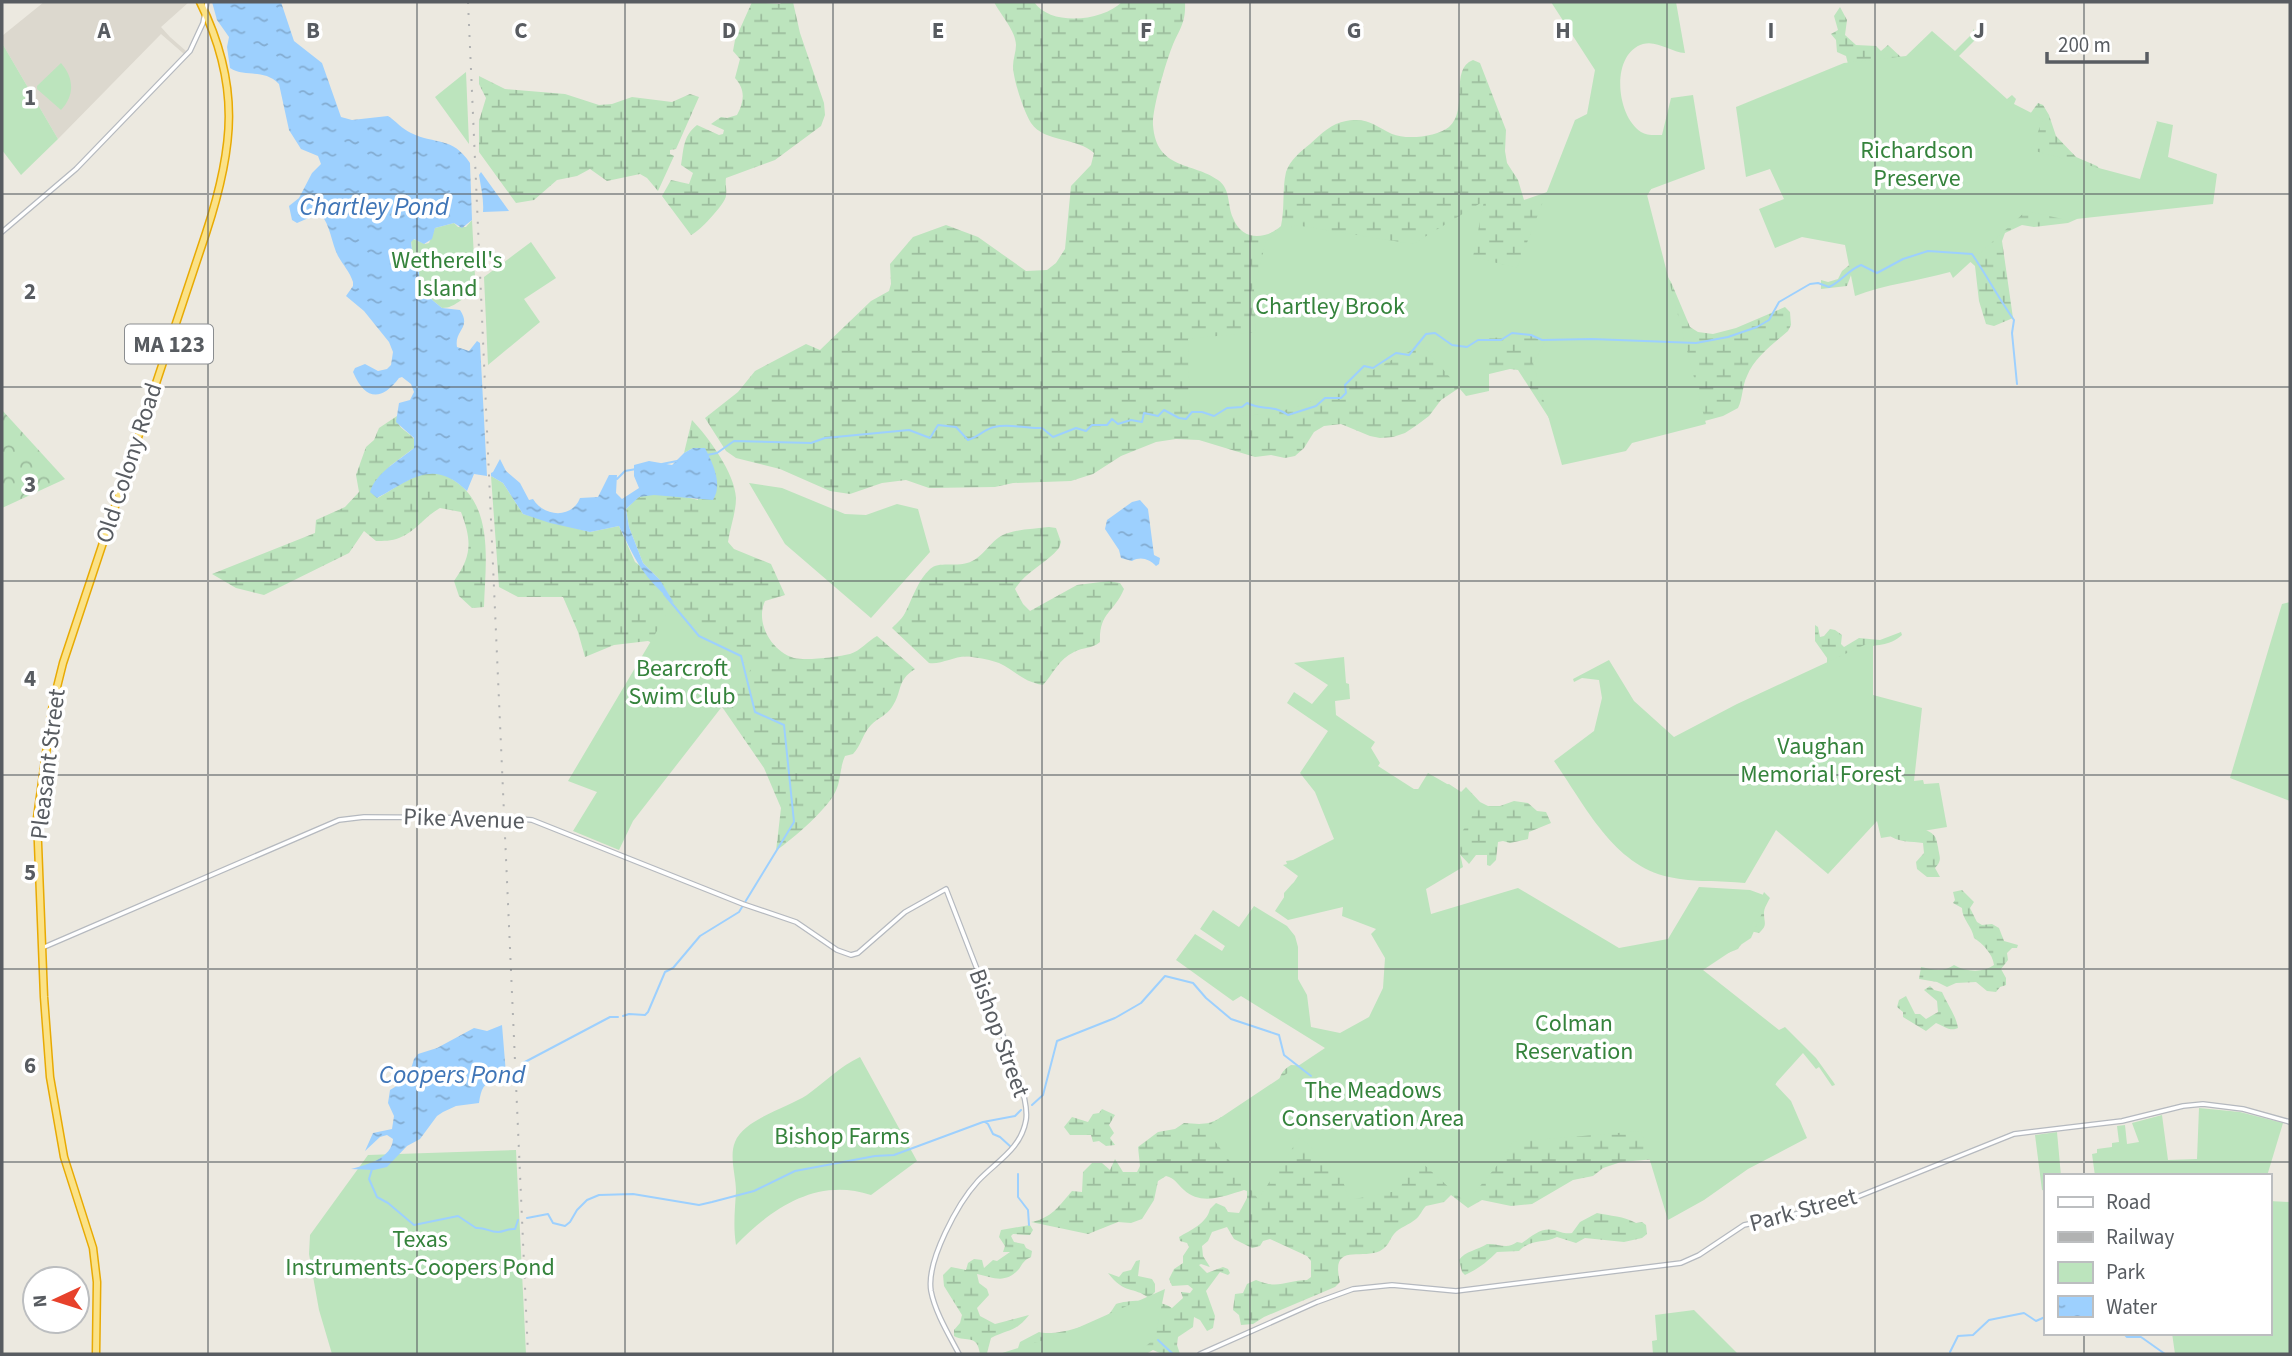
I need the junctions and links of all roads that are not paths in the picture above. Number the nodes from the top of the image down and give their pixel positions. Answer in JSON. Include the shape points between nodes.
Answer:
{"nodes":[{"id":1,"x":200,"y":2,"type":"edge"},
{"id":2,"x":207,"y":2,"type":"edge"},
{"id":3,"x":204,"y":11,"type":"junction"},
{"id":4,"x":2,"y":232,"type":"edge"},
{"id":5,"x":61,"y":673,"type":"joint"},
{"id":6,"x":946,"y":889,"type":"joint"},
{"id":7,"x":41,"y":948,"type":"junction"},
{"id":8,"x":2290,"y":1122,"type":"edge"},
{"id":9,"x":96,"y":1354,"type":"edge"},
{"id":10,"x":959,"y":1354,"type":"edge"},
{"id":11,"x":1200,"y":1354,"type":"edge"}],
"edges":[{"from":1,"to":3,"type":"highway","number":"MA 123"},
{"from":2,"to":3,"type":"street"},
{"from":3,"to":4,"type":"street","via":[[190,51],[76,169]]},
{"from":3,"to":5,"type":"highway","name":"Old Colony Road","number":"MA 123","via":[[227,87],[230,129],[226,166]]},
{"from":5,"to":7,"type":"highway","name":"Pleasant Street","number":"MA 123","via":[[37,818]]},
{"from":6,"to":7,"type":"street","name":"Pike Avenue","bridge":true,"via":[[914,905],[851,955],[796,922],[532,820],[364,817],[339,820]]},
{"from":6,"to":10,"type":"street","name":"Bishop Street","via":[[1010,1056],[1026,1111],[1014,1148],[969,1193],[945,1234],[932,1270],[934,1303]]},
{"from":7,"to":9,"type":"highway","name":"Pleasant Street","number":"MA 123","via":[[50,1077],[64,1157],[93,1248]]},
{"from":8,"to":11,"type":"street","name":"Park Street","via":[[2203,1104],[2135,1119],[2014,1134],[1837,1205],[1744,1225],[1681,1263],[1456,1291],[1392,1285],[1353,1289]]}]}
